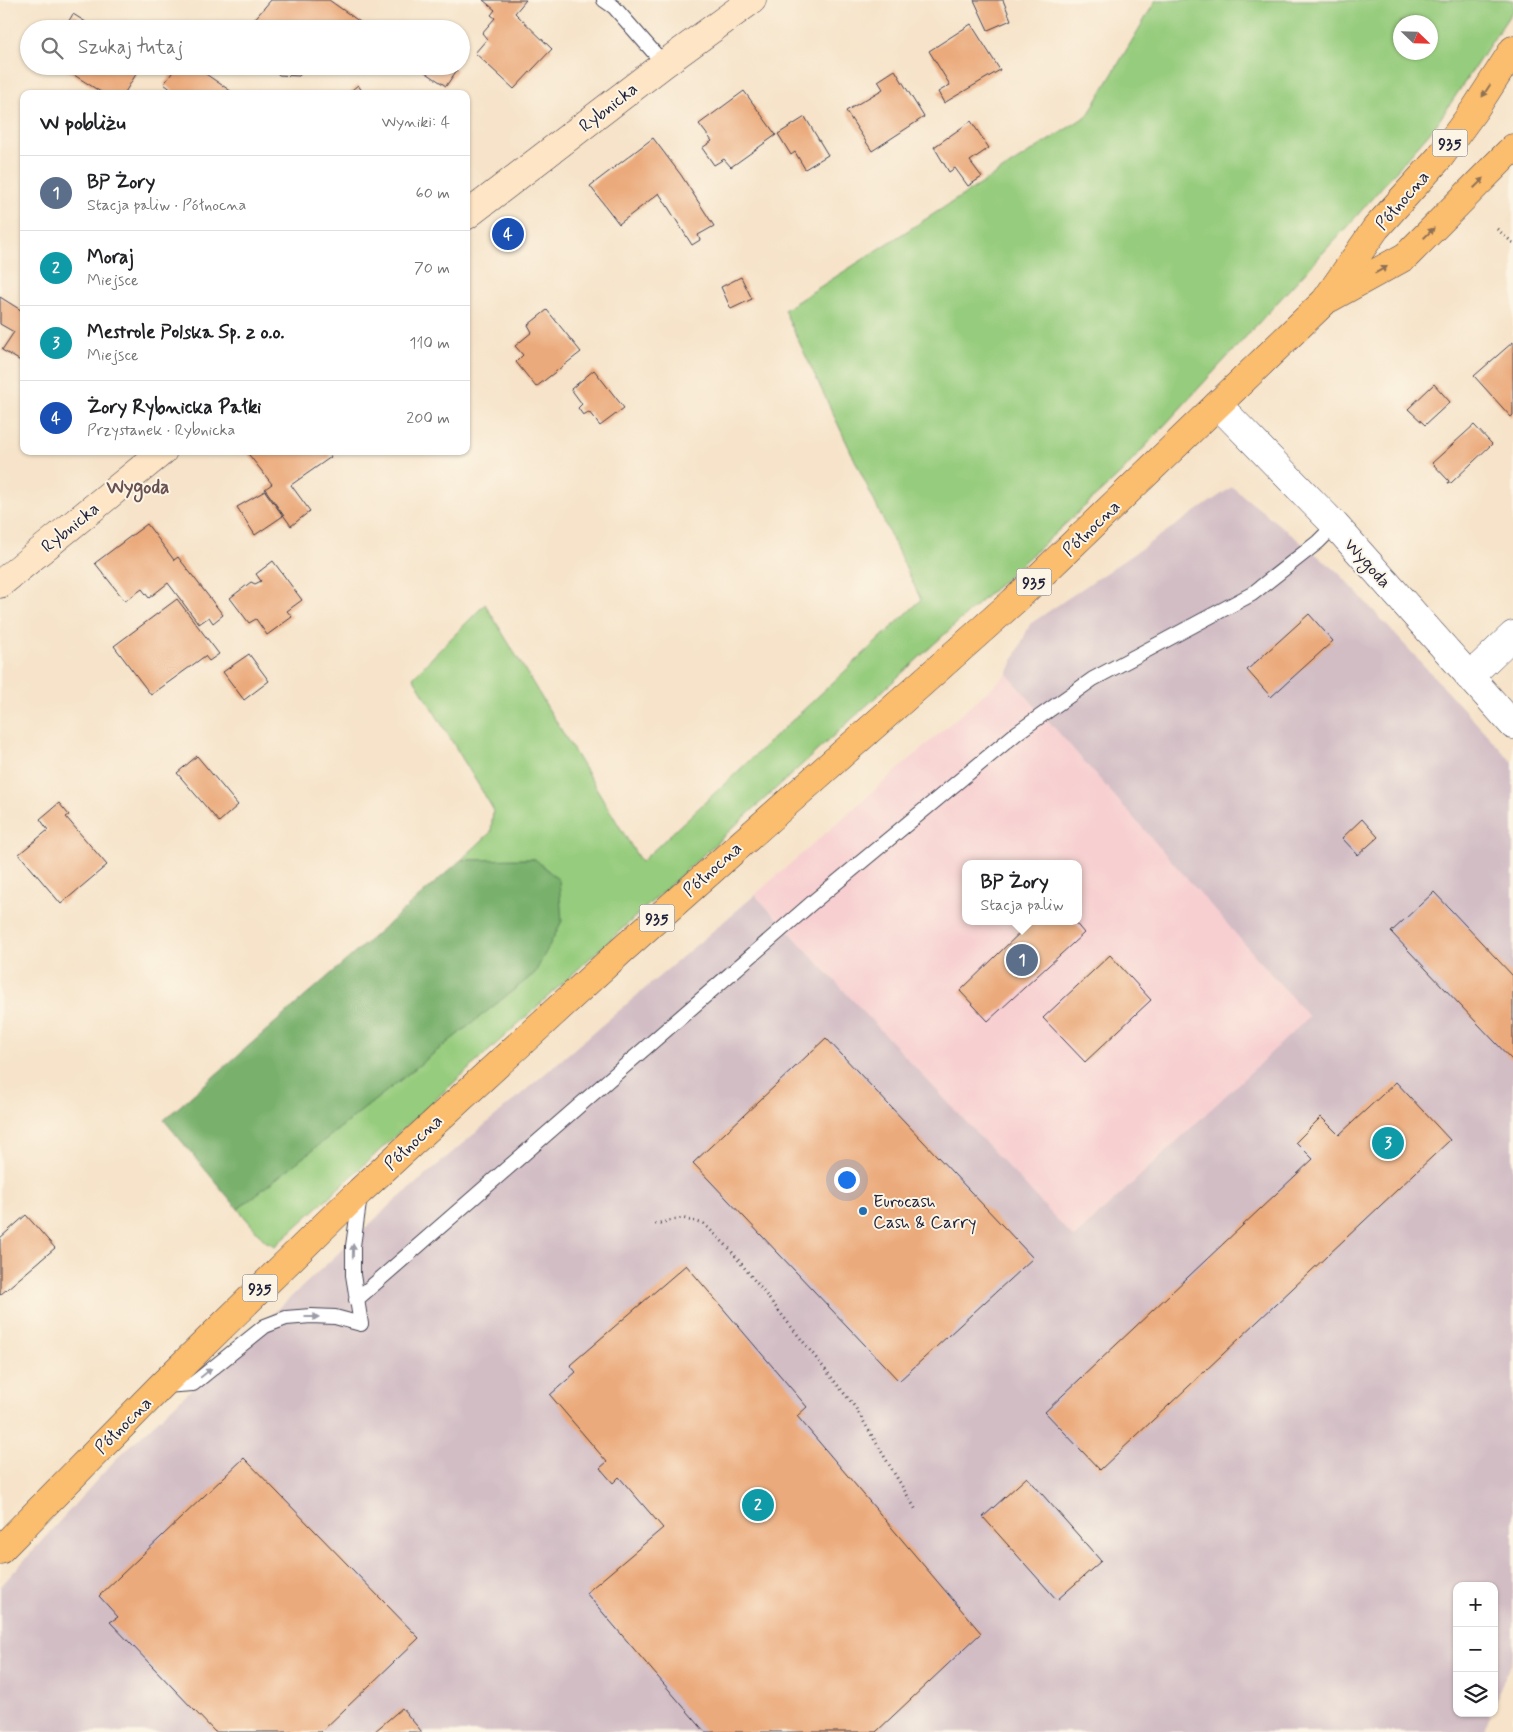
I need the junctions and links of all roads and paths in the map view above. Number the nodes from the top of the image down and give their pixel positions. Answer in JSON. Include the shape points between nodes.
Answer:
{"nodes":[{"id":1,"x":604,"y":0,"type":"edge"},
{"id":2,"x":752,"y":0,"type":"edge"},
{"id":3,"x":1513,"y":50,"type":"edge"},
{"id":4,"x":664,"y":64,"type":"junction"},
{"id":5,"x":1513,"y":148,"type":"edge"},
{"id":6,"x":470,"y":213,"type":"edge"},
{"id":7,"x":1497,"y":228,"type":"dead end"},
{"id":8,"x":1513,"y":243,"type":"edge"},
{"id":9,"x":1324,"y":301,"type":"junction"},
{"id":10,"x":1218,"y":405,"type":"junction"},
{"id":11,"x":158,"y":455,"type":"edge"},
{"id":12,"x":1335,"y":526,"type":"junction"},
{"id":13,"x":0,"y":584,"type":"edge"},
{"id":14,"x":1513,"y":635,"type":"edge"},
{"id":15,"x":1469,"y":677,"type":"junction"},
{"id":16,"x":1513,"y":726,"type":"edge"},
{"id":17,"x":360,"y":1191,"type":"junction"},
{"id":18,"x":655,"y":1224,"type":"dead end"},
{"id":19,"x":356,"y":1300,"type":"junction"},
{"id":20,"x":161,"y":1386,"type":"junction"},
{"id":21,"x":916,"y":1510,"type":"dead end"},
{"id":22,"x":0,"y":1550,"type":"edge"}],
"edges":[{"from":1,"to":4,"type":"lane","via":[[614,7]]},
{"from":2,"to":4,"type":"street","name":"Rybnicka"},
{"from":3,"to":9,"type":"main road","name":"Północna","number":"935","one_way":true,"via":[[1440,157],[1376,228]]},
{"from":4,"to":6,"type":"street","name":"Rybnicka"},
{"from":9,"to":5,"type":"main road","name":"Północna","number":"935","one_way":true,"via":[[1406,256]]},
{"from":7,"to":8,"type":"path"},
{"from":9,"to":10,"type":"main road","name":"Północna","number":"935"},
{"from":10,"to":12,"type":"street","name":"Wygoda"},
{"from":10,"to":17,"type":"main road","name":"Północna","number":"935","via":[[1014,601],[622,950]]},
{"from":11,"to":13,"type":"street","name":"Rybnicka"},
{"from":12,"to":15,"type":"street","name":"Wygoda"},
{"from":12,"to":19,"type":"lane","via":[[1252,594],[1093,679],[1018,732],[813,902]]},
{"from":14,"to":15,"type":"street"},
{"from":15,"to":16,"type":"street","name":"Wygoda"},
{"from":19,"to":17,"type":"lane","one_way":true,"via":[[353,1246]]},
{"from":17,"to":20,"type":"main road","name":"Północna","number":"935"},
{"from":18,"to":21,"type":"path","via":[[682,1218],[704,1224],[728,1247],[855,1407]]},
{"from":20,"to":19,"type":"lane","one_way":true,"via":[[193,1384],[265,1326],[286,1318],[311,1316],[361,1324]]},
{"from":20,"to":22,"type":"main road","name":"Północna","number":"935"}]}
